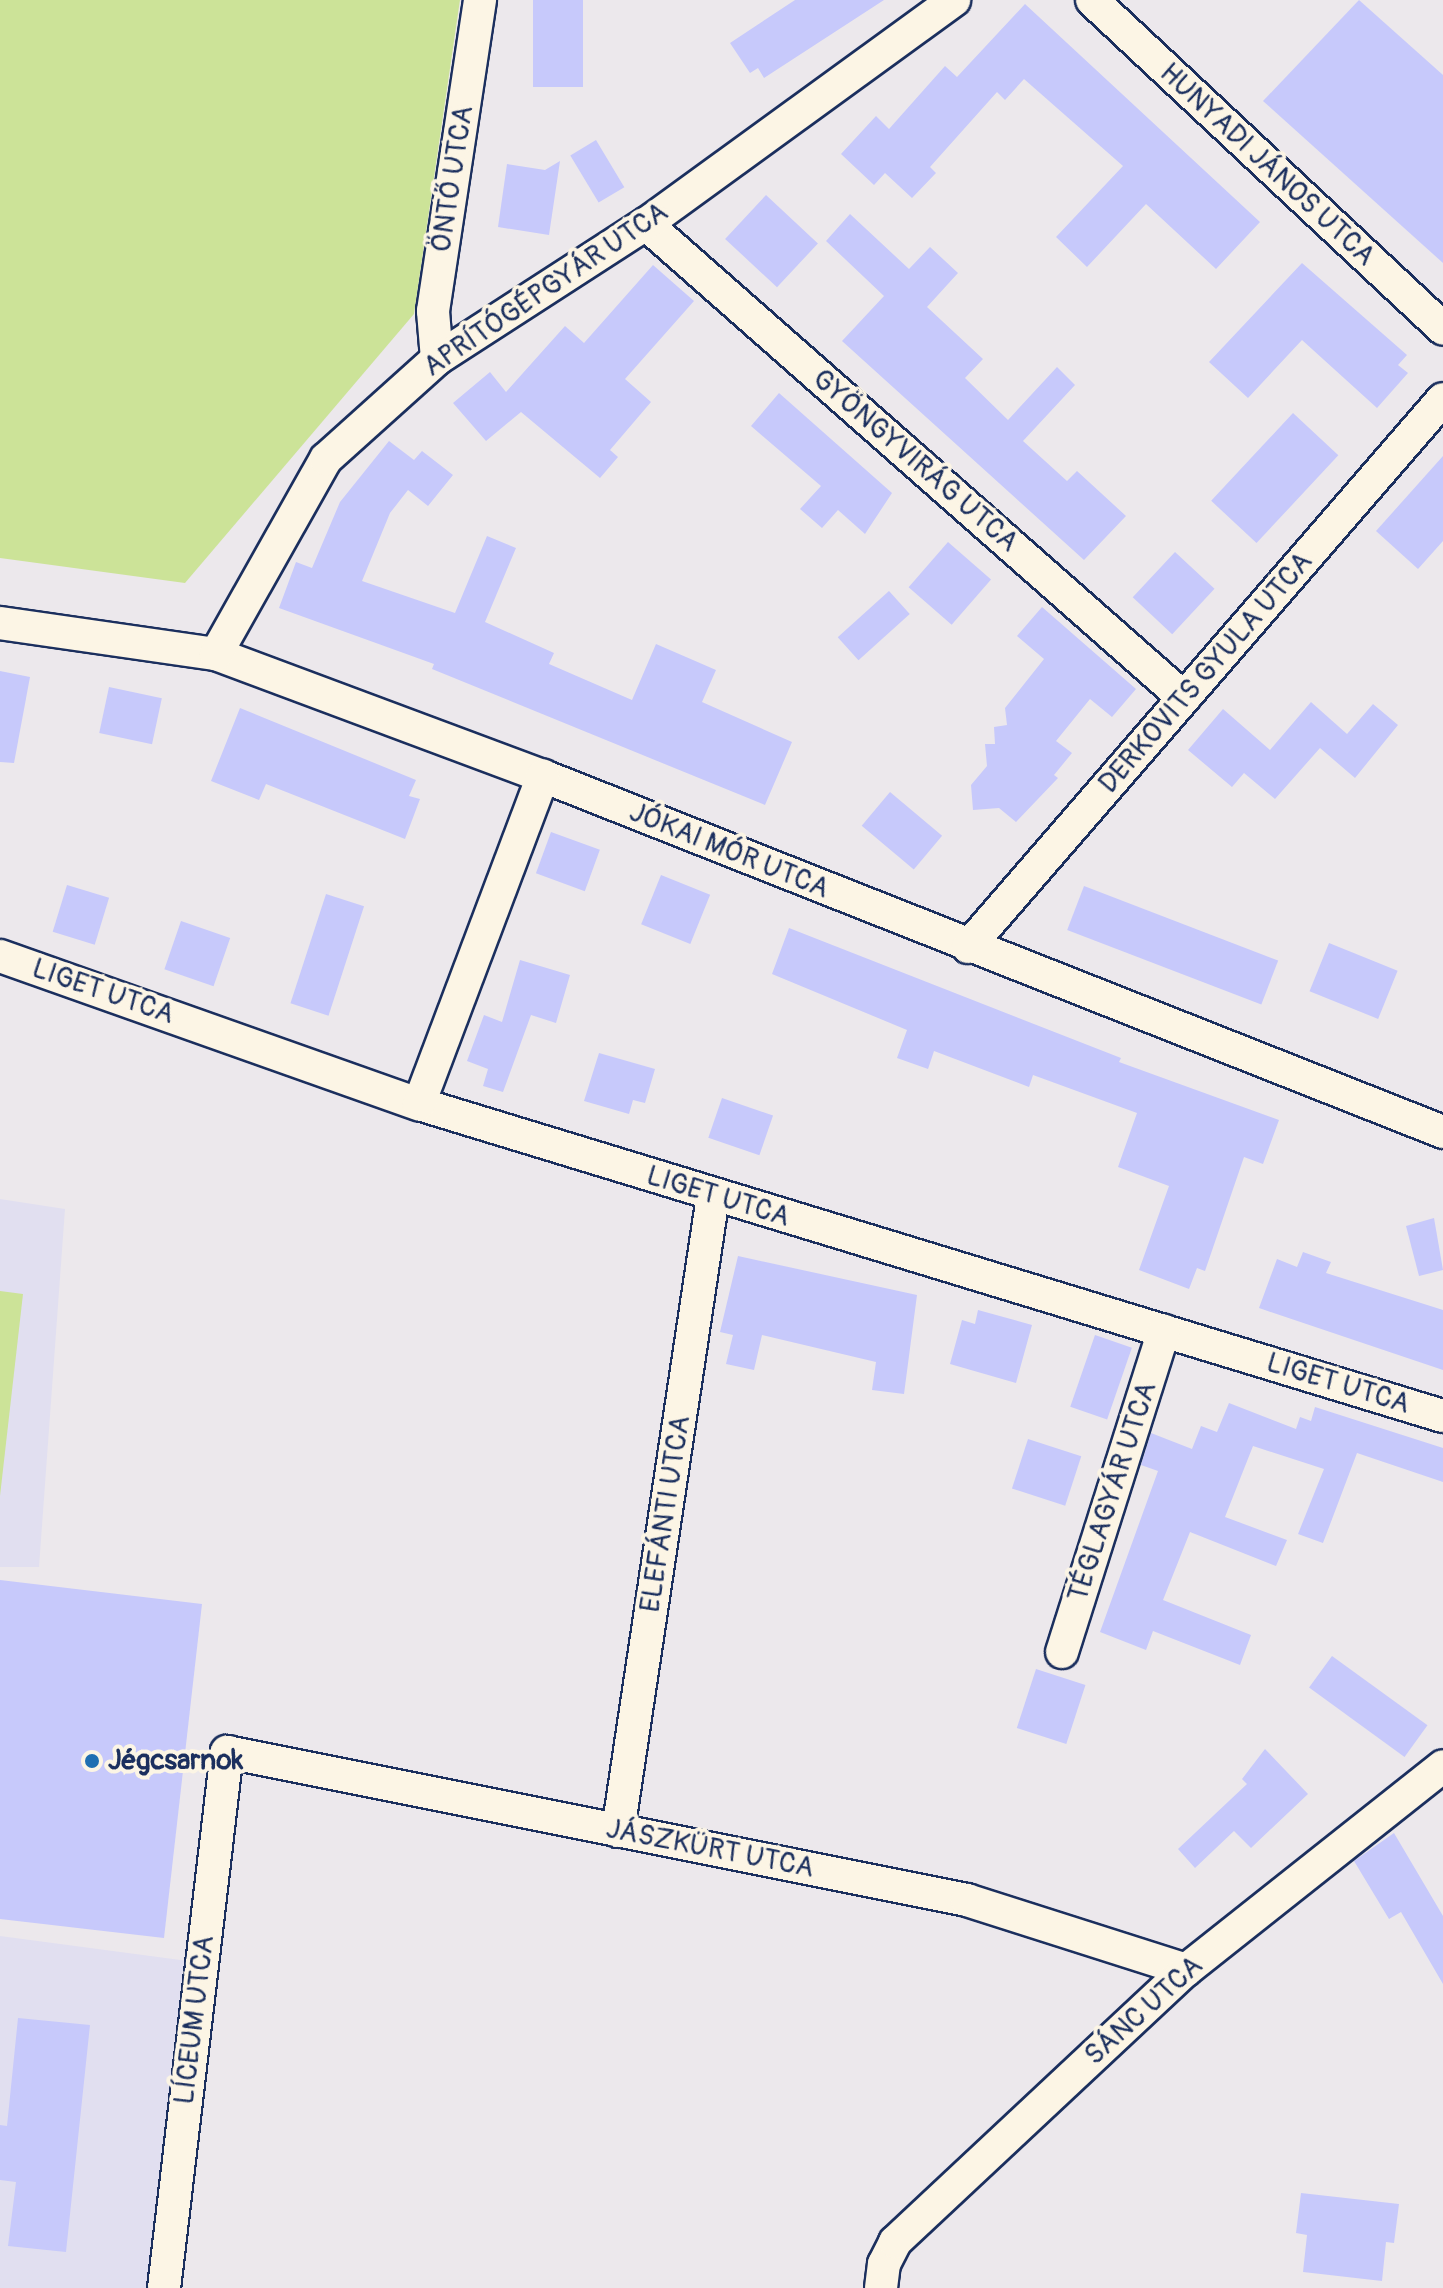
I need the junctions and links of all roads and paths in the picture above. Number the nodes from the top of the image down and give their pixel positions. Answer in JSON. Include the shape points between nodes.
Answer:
{"nodes":[{"id":1,"x":480,"y":0,"type":"edge"},
{"id":2,"x":954,"y":0,"type":"edge"},
{"id":3,"x":1092,"y":0,"type":"edge"},
{"id":4,"x":646,"y":224,"type":"junction"},
{"id":5,"x":1443,"y":329,"type":"edge"},
{"id":6,"x":437,"y":359,"type":"junction"},
{"id":7,"x":1443,"y":399,"type":"edge"},
{"id":8,"x":0,"y":623,"type":"edge"},
{"id":9,"x":216,"y":654,"type":"junction"},
{"id":10,"x":1184,"y":698,"type":"junction"},
{"id":11,"x":543,"y":776,"type":"junction"},
{"id":12,"x":968,"y":947,"type":"junction"},
{"id":13,"x":0,"y":956,"type":"edge"},
{"id":14,"x":419,"y":1104,"type":"junction"},
{"id":15,"x":1443,"y":1132,"type":"edge"},
{"id":16,"x":713,"y":1196,"type":"junction"},
{"id":17,"x":1164,"y":1331,"type":"junction"},
{"id":18,"x":1443,"y":1416,"type":"edge"},
{"id":19,"x":1062,"y":1652,"type":"dead end"},
{"id":20,"x":227,"y":1752,"type":"joint"},
{"id":21,"x":1443,"y":1766,"type":"edge"},
{"id":22,"x":618,"y":1831,"type":"junction"},
{"id":23,"x":1186,"y":1970,"type":"junction"},
{"id":24,"x":164,"y":2288,"type":"edge"},
{"id":25,"x":881,"y":2288,"type":"edge"}],
"edges":[{"from":1,"to":6,"type":"street","name":"ÖNTŐ UTCA","via":[[433,311]]},
{"from":2,"to":4,"type":"street","name":"APRÍTÓGÉPGYÁR UTCA"},
{"from":3,"to":5,"type":"street","name":"HUNYADI JÁNOS UTCA"},
{"from":4,"to":6,"type":"street","name":"APRÍTÓGÉPGYÁR UTCA"},
{"from":4,"to":10,"type":"street","name":"GYÖNGYVIRÁG UTCA"},
{"from":6,"to":9,"type":"street","name":"APRÍTÓGÉPGYÁR UTCA","via":[[326,459]]},
{"from":7,"to":10,"type":"street","name":"DERKOVITS GYULA UTCA"},
{"from":8,"to":9,"type":"street","name":"JÓKAI MÓR UTCA"},
{"from":9,"to":11,"type":"street","name":"JÓKAI MÓR UTCA"},
{"from":10,"to":12,"type":"street","name":"DERKOVITS GYULA UTCA"},
{"from":11,"to":12,"type":"street","name":"JÓKAI MÓR UTCA"},
{"from":11,"to":14,"type":"street"},
{"from":12,"to":15,"type":"street","name":"JÓKAI MÓR UTCA"},
{"from":13,"to":14,"type":"street","name":"LIGET UTCA"},
{"from":14,"to":16,"type":"street","name":"LIGET UTCA"},
{"from":16,"to":17,"type":"street","name":"LIGET UTCA"},
{"from":16,"to":22,"type":"street","name":"ELEFÁNTI UTCA"},
{"from":17,"to":18,"type":"street","name":"LIGET UTCA"},
{"from":17,"to":19,"type":"street","name":"TÉGLAGYÁR UTCA"},
{"from":20,"to":22,"type":"street","name":"JÁSZKÜRT UTCA"},
{"from":20,"to":24,"type":"street","name":"LÍCEUM UTCA"},
{"from":21,"to":23,"type":"street","name":"SÁNC UTCA"},
{"from":22,"to":23,"type":"street","name":"JÁSZKÜRT UTCA","via":[[967,1900]]},
{"from":23,"to":25,"type":"street","name":"SÁNC UTCA","via":[[895,2242],[884,2264]]}]}
